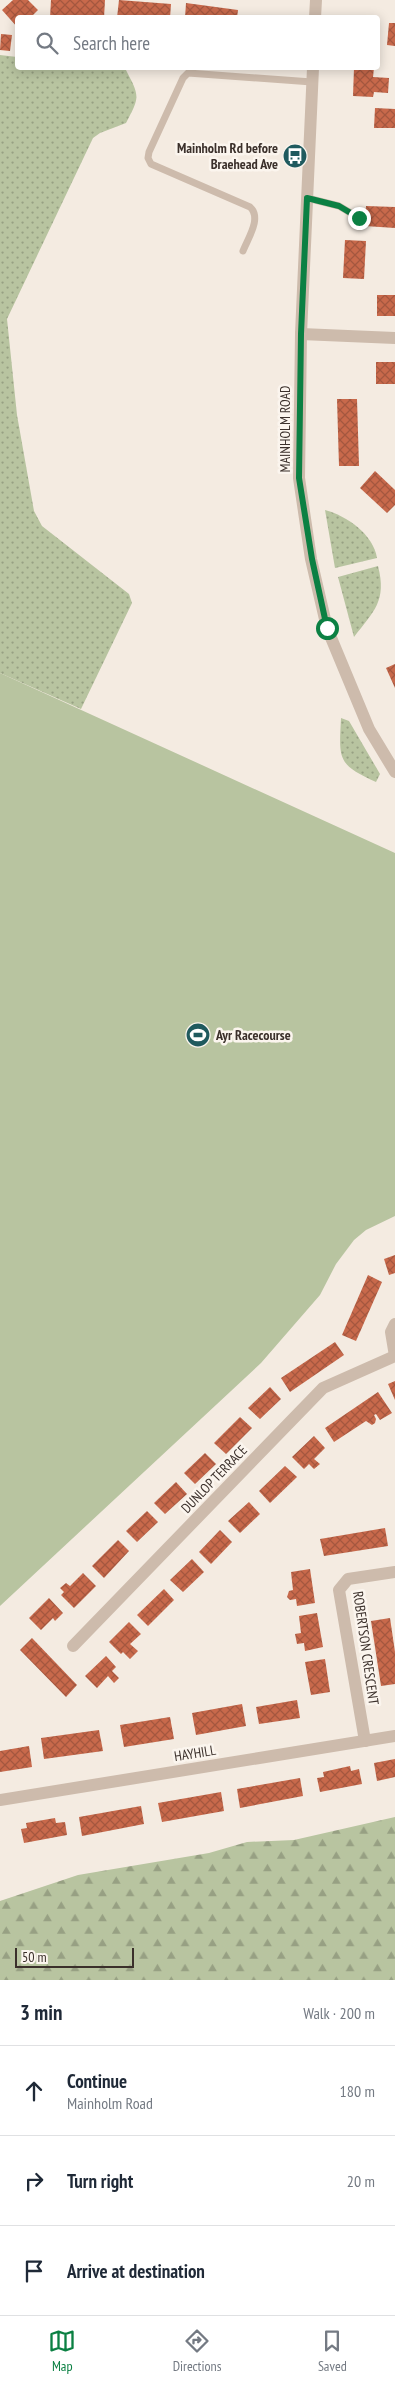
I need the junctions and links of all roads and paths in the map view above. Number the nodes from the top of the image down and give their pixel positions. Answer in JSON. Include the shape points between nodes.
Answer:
{"nodes":[{"id":1,"x":316,"y":0,"type":"edge"},
{"id":2,"x":315,"y":15,"type":"edge"},
{"id":3,"x":313,"y":70,"type":"edge"},
{"id":4,"x":312,"y":82,"type":"junction"},
{"id":5,"x":307,"y":198,"type":"junction"},
{"id":6,"x":359,"y":218,"type":"dead end"},
{"id":7,"x":243,"y":251,"type":"dead end"},
{"id":8,"x":301,"y":334,"type":"junction"},
{"id":9,"x":395,"y":338,"type":"edge"},
{"id":10,"x":395,"y":772,"type":"edge"},
{"id":11,"x":395,"y":1324,"type":"edge"},
{"id":12,"x":395,"y":1356,"type":"edge"},
{"id":13,"x":395,"y":1572,"type":"edge"},
{"id":14,"x":73,"y":1646,"type":"dead end"},
{"id":15,"x":395,"y":1736,"type":"edge"},
{"id":16,"x":365,"y":1742,"type":"junction"},
{"id":17,"x":0,"y":1800,"type":"edge"}],
"edges":[{"from":1,"to":2,"type":"street"},
{"from":3,"to":4,"type":"street","name":"MAINHOLM ROAD"},
{"from":4,"to":5,"type":"street","name":"MAINHOLM ROAD"},
{"from":4,"to":7,"type":"lane","via":[[188,73],[149,152],[152,164],[255,211],[256,218]]},
{"from":5,"to":6,"type":"lane","via":[[339,206]]},
{"from":5,"to":8,"type":"street","name":"MAINHOLM ROAD"},
{"from":8,"to":9,"type":"street"},
{"from":8,"to":10,"type":"street","name":"MAINHOLM ROAD","via":[[299,478],[312,559],[327,628],[369,729]]},
{"from":11,"to":12,"type":"street","name":"DUNLOP TERRACE","via":[[392,1332]]},
{"from":12,"to":14,"type":"street","name":"DUNLOP TERRACE","via":[[323,1388]]},
{"from":13,"to":16,"type":"street","name":"ROBERTSON CRESCENT","via":[[348,1579],[340,1590]]},
{"from":15,"to":16,"type":"street","name":"HAYHILL"},
{"from":16,"to":17,"type":"street","name":"HAYHILL"}]}
